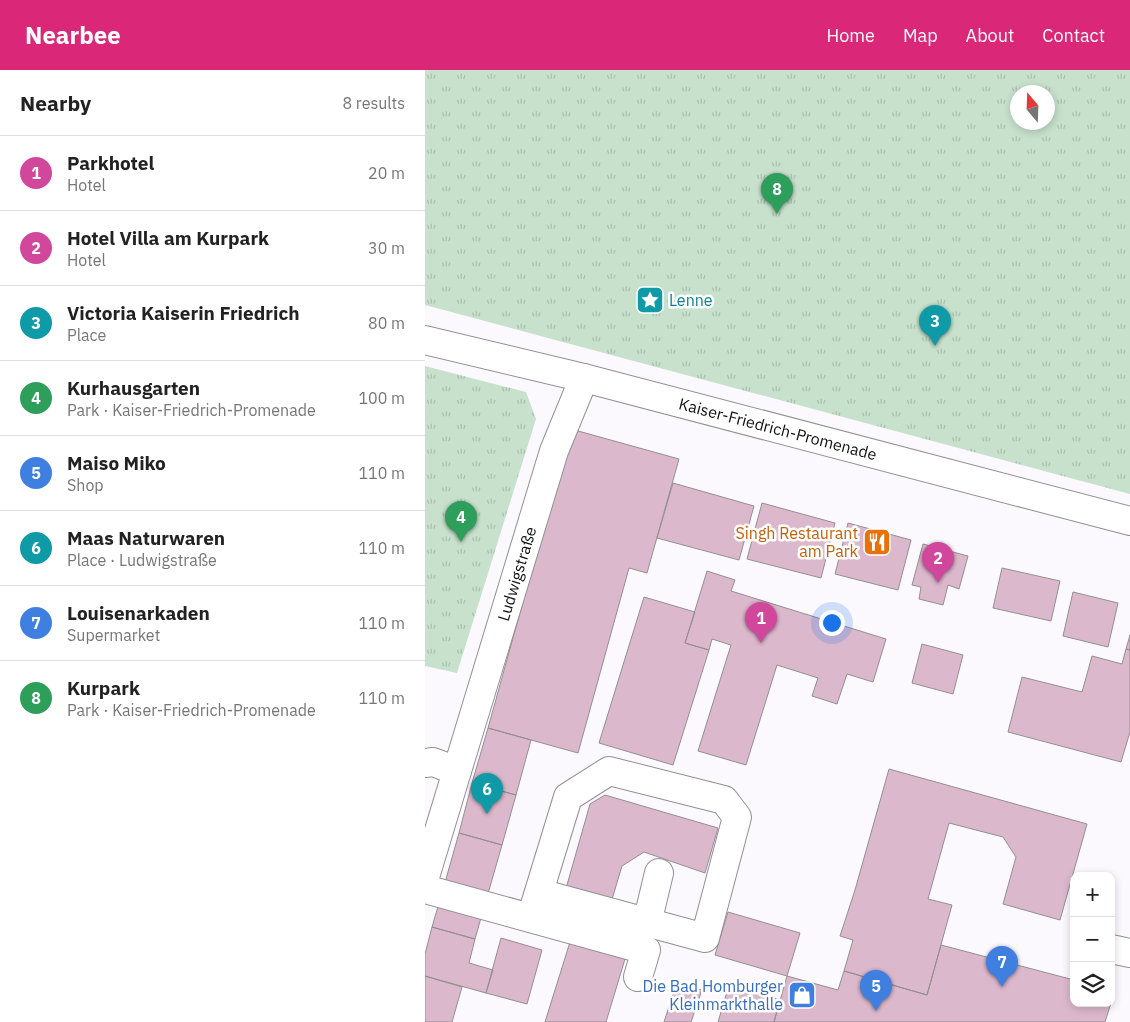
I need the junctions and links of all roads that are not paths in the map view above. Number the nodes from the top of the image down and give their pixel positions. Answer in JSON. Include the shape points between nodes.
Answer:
{"nodes":[{"id":1,"x":425,"y":340,"type":"edge"},
{"id":2,"x":584,"y":378,"type":"junction"},
{"id":3,"x":1130,"y":522,"type":"edge"},
{"id":4,"x":425,"y":763,"type":"edge"},
{"id":5,"x":457,"y":772,"type":"junction"},
{"id":6,"x":432,"y":825,"type":"edge"},
{"id":7,"x":427,"y":860,"type":"edge"},
{"id":8,"x":659,"y":874,"type":"dead end"},
{"id":9,"x":425,"y":889,"type":"edge"},
{"id":10,"x":539,"y":893,"type":"junction"},
{"id":11,"x":531,"y":918,"type":"junction"},
{"id":12,"x":647,"y":923,"type":"junction"},
{"id":13,"x":1115,"y":950,"type":"edge"},
{"id":14,"x":1130,"y":953,"type":"edge"},
{"id":15,"x":638,"y":977,"type":"dead end"}],
"edges":[{"from":1,"to":2,"type":"street","name":"Kaiser-Friedrich-Promenade"},
{"from":2,"to":3,"type":"street","name":"Kaiser-Friedrich-Promenade"},
{"from":2,"to":5,"type":"street","name":"Ludwigstraße","via":[[554,451]]},
{"from":4,"to":5,"type":"street","via":[[433,762]]},
{"from":5,"to":6,"type":"street","name":"Ludwigstraße"},
{"from":6,"to":7,"type":"street","name":"Ludwigstraße"},
{"from":8,"to":12,"type":"street"},
{"from":9,"to":11,"type":"street"},
{"from":10,"to":11,"type":"street"},
{"from":10,"to":12,"type":"street"},
{"from":10,"to":12,"type":"street","via":[[568,797],[609,771],[724,800],[737,817],[705,938]]},
{"from":11,"to":15,"type":"street","via":[[646,950]]},
{"from":13,"to":14,"type":"street"}]}
